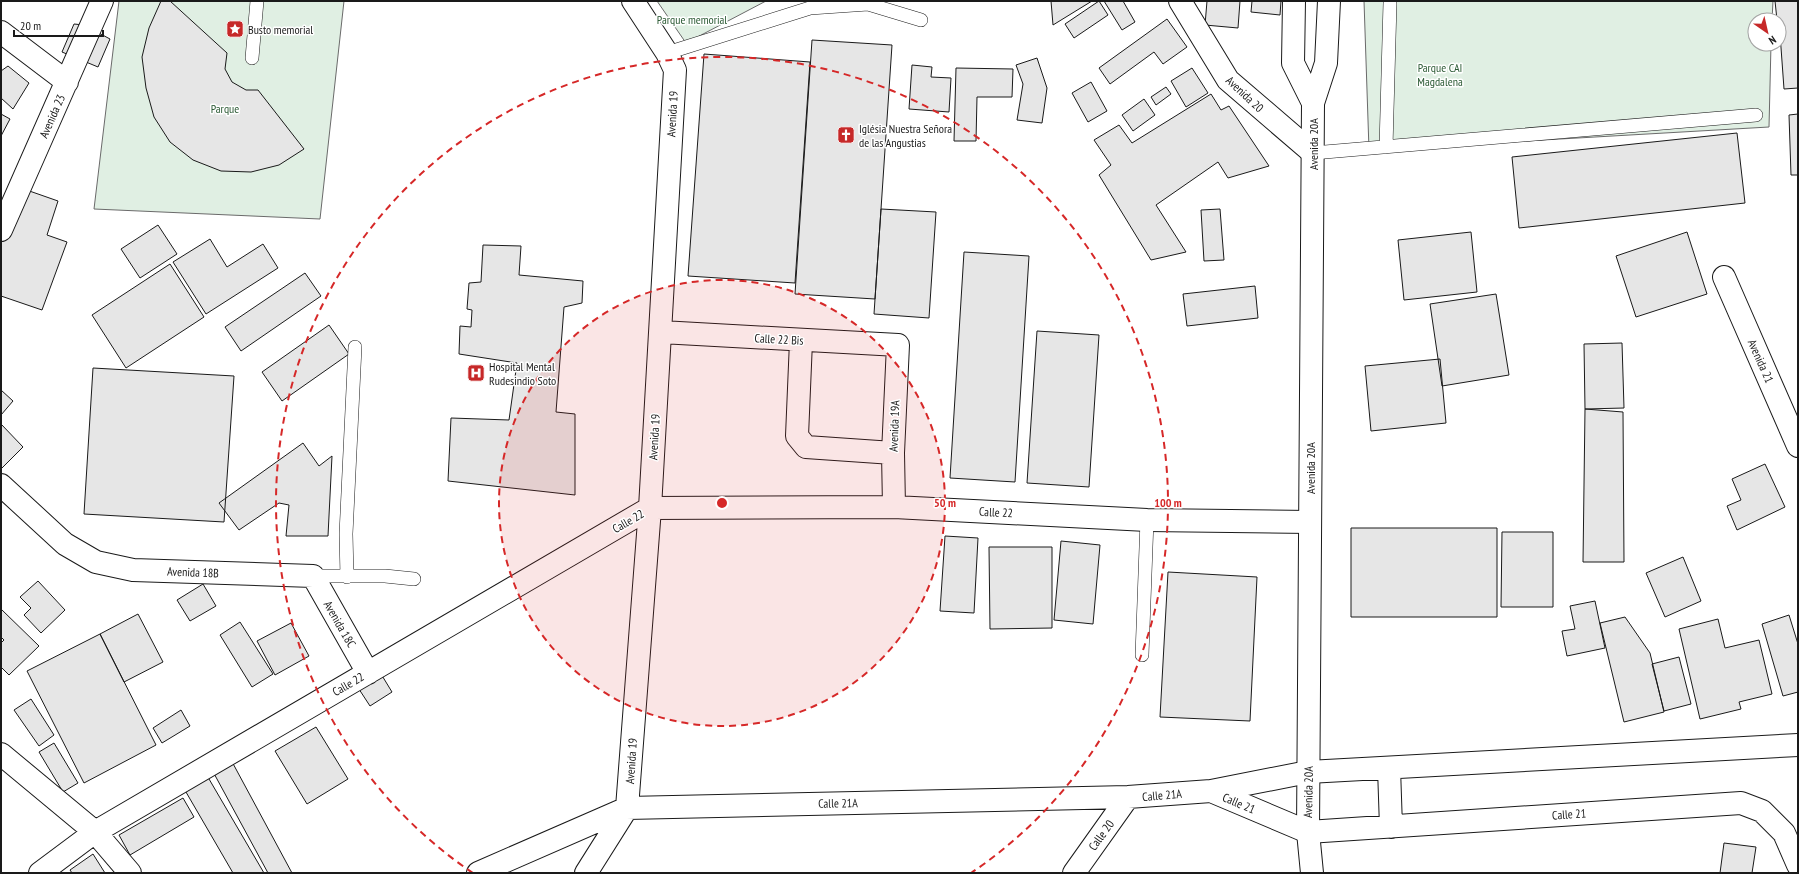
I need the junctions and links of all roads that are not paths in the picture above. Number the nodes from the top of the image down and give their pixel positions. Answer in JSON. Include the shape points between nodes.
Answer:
{"nodes":[{"id":1,"x":102,"y":1,"type":"edge"},
{"id":2,"x":257,"y":1,"type":"edge"},
{"id":3,"x":633,"y":1,"type":"edge"},
{"id":4,"x":1180,"y":1,"type":"edge"},
{"id":5,"x":1294,"y":1,"type":"edge"},
{"id":6,"x":1329,"y":1,"type":"edge"},
{"id":7,"x":1390,"y":3,"type":"dead end"},
{"id":8,"x":921,"y":20,"type":"dead end"},
{"id":9,"x":1,"y":32,"type":"edge"},
{"id":10,"x":667,"y":53,"type":"junction"},
{"id":11,"x":252,"y":58,"type":"dead end"},
{"id":12,"x":67,"y":82,"type":"junction"},
{"id":13,"x":1313,"y":103,"type":"junction"},
{"id":14,"x":1756,"y":116,"type":"dead end"},
{"id":15,"x":1386,"y":147,"type":"junction"},
{"id":16,"x":1313,"y":153,"type":"junction"},
{"id":17,"x":1,"y":230,"type":"edge"},
{"id":18,"x":1724,"y":276,"type":"dead end"},
{"id":19,"x":660,"y":332,"type":"junction"},
{"id":20,"x":801,"y":341,"type":"junction"},
{"id":21,"x":898,"y":345,"type":"joint"},
{"id":22,"x":355,"y":347,"type":"dead end"},
{"id":23,"x":1798,"y":446,"type":"edge"},
{"id":24,"x":893,"y":453,"type":"junction"},
{"id":25,"x":1,"y":486,"type":"edge"},
{"id":26,"x":894,"y":507,"type":"junction"},
{"id":27,"x":650,"y":508,"type":"junction"},
{"id":28,"x":1147,"y":520,"type":"junction"},
{"id":29,"x":1310,"y":522,"type":"junction"},
{"id":30,"x":313,"y":576,"type":"junction"},
{"id":31,"x":347,"y":577,"type":"junction"},
{"id":32,"x":414,"y":579,"type":"dead end"},
{"id":33,"x":1142,"y":655,"type":"dead end"},
{"id":34,"x":368,"y":672,"type":"junction"},
{"id":35,"x":1798,"y":745,"type":"edge"},
{"id":36,"x":1,"y":754,"type":"edge"},
{"id":37,"x":1388,"y":768,"type":"junction"},
{"id":38,"x":1308,"y":772,"type":"junction"},
{"id":39,"x":1211,"y":791,"type":"junction"},
{"id":40,"x":1128,"y":797,"type":"junction"},
{"id":41,"x":627,"y":808,"type":"junction"},
{"id":42,"x":1391,"y":826,"type":"junction"},
{"id":43,"x":95,"y":832,"type":"junction"},
{"id":44,"x":1308,"y":832,"type":"junction"},
{"id":45,"x":1798,"y":865,"type":"edge"},
{"id":46,"x":40,"y":873,"type":"edge"},
{"id":47,"x":130,"y":873,"type":"edge"},
{"id":48,"x":478,"y":873,"type":"edge"},
{"id":49,"x":586,"y":873,"type":"edge"},
{"id":50,"x":1074,"y":873,"type":"edge"},
{"id":51,"x":1312,"y":873,"type":"edge"}],
"edges":[{"from":1,"to":12,"type":"street","name":"Avenida 23"},
{"from":2,"to":11,"type":"lane"},
{"from":3,"to":10,"type":"street","name":"Avenida 19"},
{"from":4,"to":16,"type":"street","name":"Avenida 20","via":[[1228,80]]},
{"from":5,"to":13,"type":"street","name":"Avenida 20A","via":[[1293,63]]},
{"from":6,"to":13,"type":"street","name":"Avenida 20A","via":[[1326,62]]},
{"from":7,"to":15,"type":"lane"},
{"from":8,"to":10,"type":"lane","via":[[868,4],[810,8]]},
{"from":9,"to":12,"type":"street"},
{"from":10,"to":19,"type":"street","name":"Avenida 19","via":[[675,70]]},
{"from":12,"to":17,"type":"street","name":"Avenida 23"},
{"from":13,"to":16,"type":"street","name":"Avenida 20A"},
{"from":14,"to":15,"type":"lane"},
{"from":15,"to":16,"type":"lane"},
{"from":16,"to":29,"type":"street","name":"Avenida 20A"},
{"from":18,"to":23,"type":"street","name":"Avenida 21"},
{"from":19,"to":20,"type":"street","name":"Calle 22 Bis"},
{"from":19,"to":27,"type":"street","name":"Avenida 19"},
{"from":20,"to":21,"type":"street","name":"Calle 22 Bis"},
{"from":20,"to":24,"type":"street","via":[[797,436],[806,447]]},
{"from":21,"to":24,"type":"street","name":"Avenida 19A"},
{"from":22,"to":31,"type":"lane","via":[[346,534]]},
{"from":24,"to":26,"type":"street","name":"Avenida 19A"},
{"from":25,"to":30,"type":"street","name":"Avenida 18B","via":[[65,544],[96,562],[133,570]]},
{"from":26,"to":27,"type":"street","name":"Calle 22"},
{"from":26,"to":28,"type":"street","name":"Calle 22"},
{"from":27,"to":34,"type":"street","name":"Calle 22"},
{"from":27,"to":41,"type":"street","name":"Avenida 19"},
{"from":28,"to":29,"type":"street","name":"Calle 22"},
{"from":28,"to":33,"type":"lane"},
{"from":29,"to":38,"type":"street","name":"Avenida 20A"},
{"from":30,"to":31,"type":"lane","name":"Avenida 18B"},
{"from":30,"to":34,"type":"street","name":"Avenida 18C"},
{"from":31,"to":32,"type":"lane","name":"Avenida 18B","via":[[385,576]]},
{"from":34,"to":43,"type":"street","name":"Calle 22"},
{"from":35,"to":37,"type":"street","name":"Calle 21"},
{"from":36,"to":43,"type":"street"},
{"from":37,"to":38,"type":"street","name":"Calle 21"},
{"from":37,"to":42,"type":"street"},
{"from":38,"to":39,"type":"street","name":"Calle 21"},
{"from":38,"to":44,"type":"street","name":"Avenida 20A"},
{"from":39,"to":40,"type":"street","name":"Calle 21A"},
{"from":39,"to":44,"type":"street","name":"Calle 21"},
{"from":40,"to":41,"type":"street","name":"Calle 21A"},
{"from":40,"to":50,"type":"street","name":"Calle 20"},
{"from":41,"to":48,"type":"street","name":"Calle 21A"},
{"from":41,"to":49,"type":"street","name":"Avenida 19"},
{"from":42,"to":44,"type":"street","name":"Calle 21"},
{"from":42,"to":45,"type":"street","name":"Calle 21","via":[[1741,803],[1762,811],[1784,833]]},
{"from":43,"to":46,"type":"street","name":"Calle 22"},
{"from":43,"to":47,"type":"street"},
{"from":44,"to":51,"type":"street"}]}
